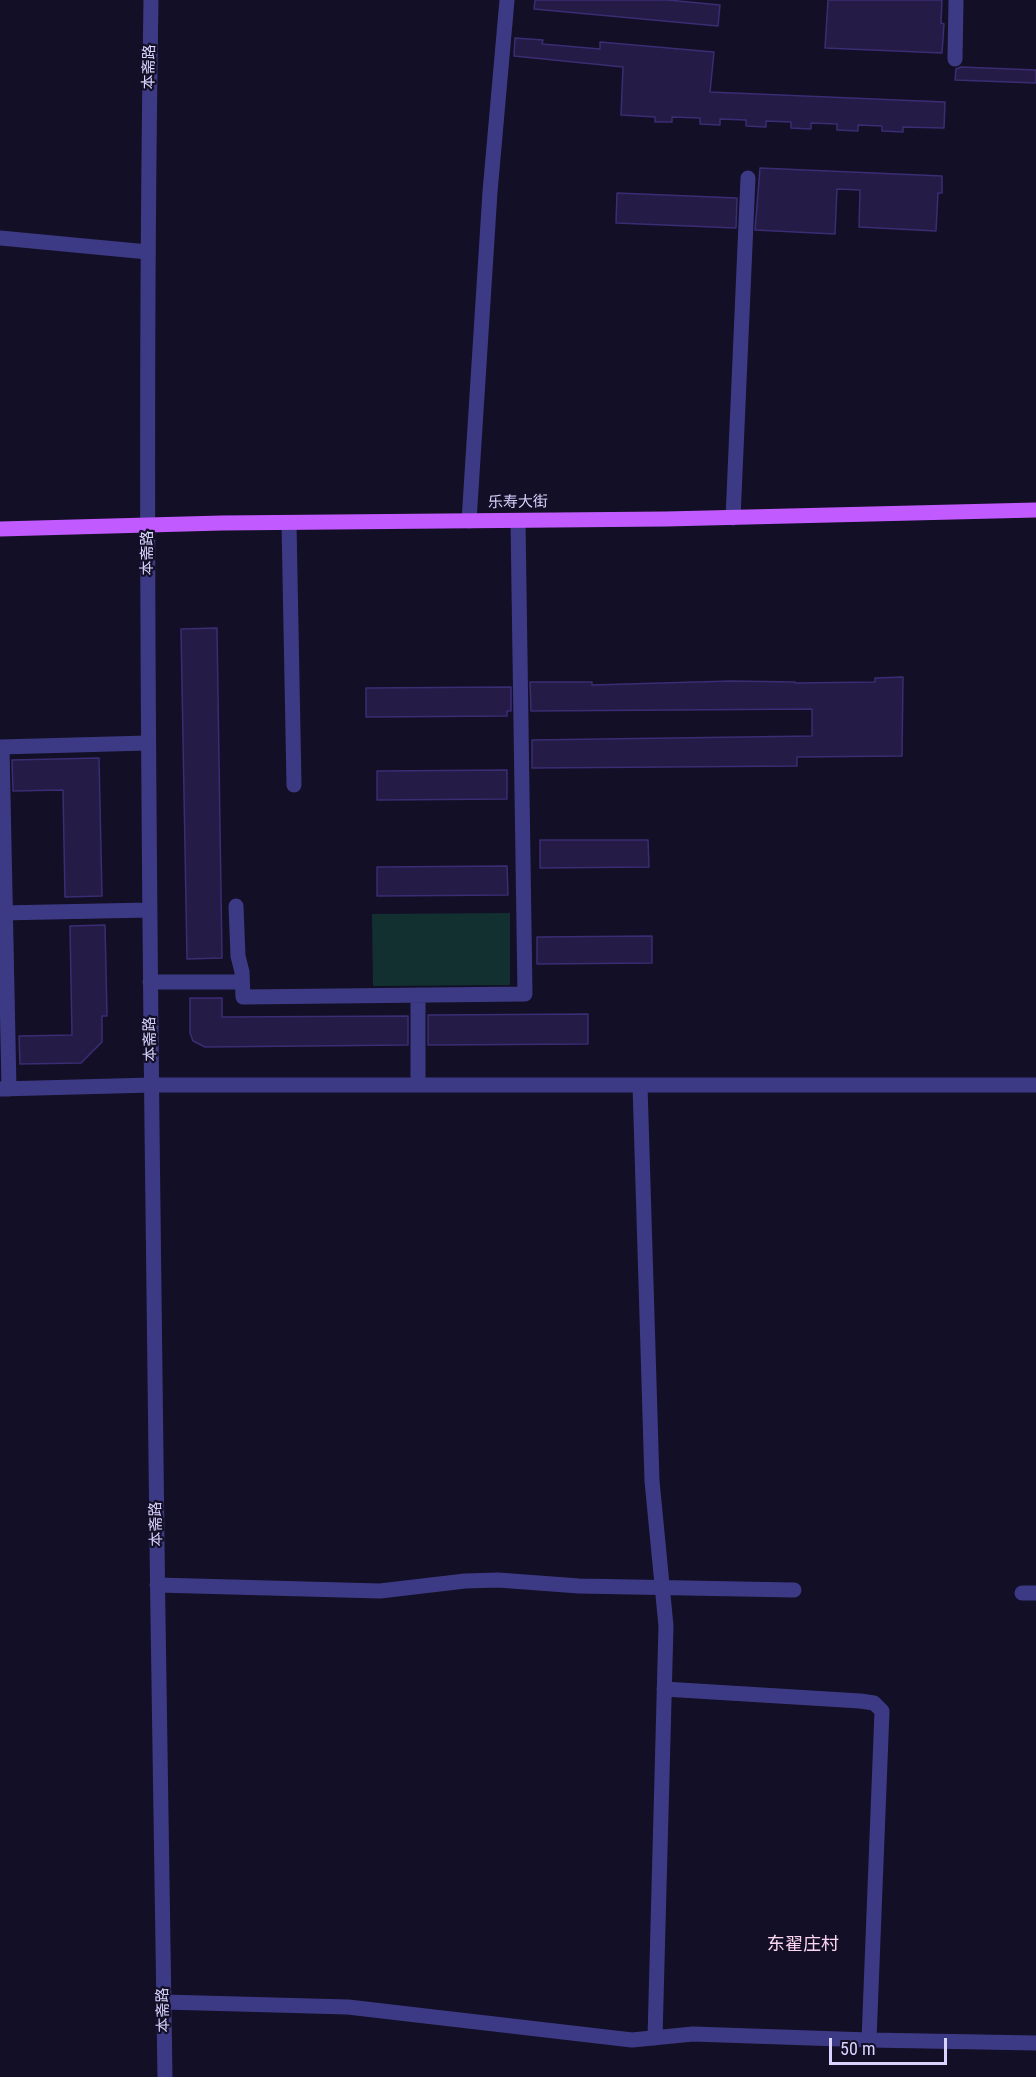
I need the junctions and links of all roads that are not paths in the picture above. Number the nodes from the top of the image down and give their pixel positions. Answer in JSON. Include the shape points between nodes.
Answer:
{"nodes":[{"id":1,"x":152,"y":0,"type":"edge"},
{"id":2,"x":507,"y":0,"type":"edge"},
{"id":3,"x":956,"y":0,"type":"edge"},
{"id":4,"x":955,"y":59,"type":"dead end"},
{"id":5,"x":748,"y":177,"type":"dead end"},
{"id":6,"x":0,"y":238,"type":"edge"},
{"id":7,"x":148,"y":252,"type":"junction"},
{"id":8,"x":1036,"y":510,"type":"edge"},
{"id":9,"x":733,"y":518,"type":"junction"},
{"id":10,"x":470,"y":521,"type":"junction"},
{"id":11,"x":518,"y":521,"type":"junction"},
{"id":12,"x":289,"y":523,"type":"junction"},
{"id":13,"x":148,"y":525,"type":"junction"},
{"id":14,"x":0,"y":529,"type":"edge"},
{"id":15,"x":148,"y":743,"type":"junction"},
{"id":16,"x":1,"y":747,"type":"edge"},
{"id":17,"x":294,"y":785,"type":"dead end"},
{"id":18,"x":2,"y":800,"type":"edge"},
{"id":19,"x":2,"y":854,"type":"edge"},
{"id":20,"x":236,"y":906,"type":"dead end"},
{"id":21,"x":150,"y":910,"type":"junction"},
{"id":22,"x":3,"y":913,"type":"edge"},
{"id":23,"x":3,"y":972,"type":"edge"},
{"id":24,"x":150,"y":982,"type":"junction"},
{"id":25,"x":242,"y":982,"type":"junction"},
{"id":26,"x":418,"y":995,"type":"junction"},
{"id":27,"x":4,"y":1026,"type":"edge"},
{"id":28,"x":152,"y":1085,"type":"junction"},
{"id":29,"x":418,"y":1085,"type":"junction"},
{"id":30,"x":639,"y":1085,"type":"junction"},
{"id":31,"x":1036,"y":1085,"type":"edge"},
{"id":32,"x":4,"y":1089,"type":"edge"},
{"id":33,"x":157,"y":1585,"type":"junction"},
{"id":34,"x":664,"y":1589,"type":"junction"},
{"id":35,"x":794,"y":1590,"type":"dead end"},
{"id":36,"x":664,"y":1689,"type":"junction"},
{"id":37,"x":164,"y":2002,"type":"junction"},
{"id":38,"x":655,"y":2038,"type":"junction"},
{"id":39,"x":869,"y":2040,"type":"junction"},
{"id":40,"x":1036,"y":2043,"type":"edge"},
{"id":41,"x":165,"y":2077,"type":"edge"}],
"edges":[{"from":1,"to":7,"type":"street","name":"本斋路"},
{"from":2,"to":10,"type":"street","via":[[490,192]]},
{"from":3,"to":4,"type":"street"},
{"from":5,"to":9,"type":"street"},
{"from":6,"to":7,"type":"street"},
{"from":7,"to":13,"type":"street","name":"本斋路"},
{"from":8,"to":9,"type":"main road","name":"乐寿大街"},
{"from":9,"to":11,"type":"main road","name":"乐寿大街"},
{"from":10,"to":11,"type":"main road","name":"乐寿大街"},
{"from":10,"to":12,"type":"main road","name":"乐寿大街"},
{"from":11,"to":26,"type":"street","via":[[525,994]]},
{"from":12,"to":13,"type":"main road","name":"乐寿大街"},
{"from":12,"to":17,"type":"street"},
{"from":13,"to":14,"type":"main road","name":"乐寿大街"},
{"from":13,"to":15,"type":"street","name":"本斋路"},
{"from":15,"to":16,"type":"street"},
{"from":15,"to":21,"type":"street","name":"本斋路"},
{"from":16,"to":18,"type":"street"},
{"from":18,"to":19,"type":"street"},
{"from":19,"to":22,"type":"street"},
{"from":20,"to":25,"type":"street"},
{"from":21,"to":22,"type":"street"},
{"from":21,"to":24,"type":"street","name":"本斋路"},
{"from":22,"to":23,"type":"street"},
{"from":23,"to":27,"type":"street"},
{"from":24,"to":25,"type":"street"},
{"from":24,"to":28,"type":"street","name":"本斋路"},
{"from":25,"to":26,"type":"street","via":[[243,997]]},
{"from":26,"to":29,"type":"street"},
{"from":27,"to":32,"type":"street"},
{"from":28,"to":29,"type":"street"},
{"from":28,"to":32,"type":"street"},
{"from":28,"to":33,"type":"street","name":"本斋路"},
{"from":29,"to":30,"type":"street"},
{"from":30,"to":31,"type":"street"},
{"from":30,"to":34,"type":"street","via":[[652,1481]]},
{"from":33,"to":34,"type":"street","via":[[380,1591],[498,1580]]},
{"from":33,"to":37,"type":"street","name":"本斋路"},
{"from":34,"to":35,"type":"street"},
{"from":34,"to":36,"type":"street"},
{"from":36,"to":38,"type":"street"},
{"from":36,"to":39,"type":"street","via":[[860,1701],[874,1703],[882,1711]]},
{"from":37,"to":38,"type":"street","via":[[348,2007],[632,2040]]},
{"from":37,"to":41,"type":"street","name":"本斋路"},
{"from":38,"to":39,"type":"street","via":[[693,2034]]},
{"from":39,"to":40,"type":"street"}]}
